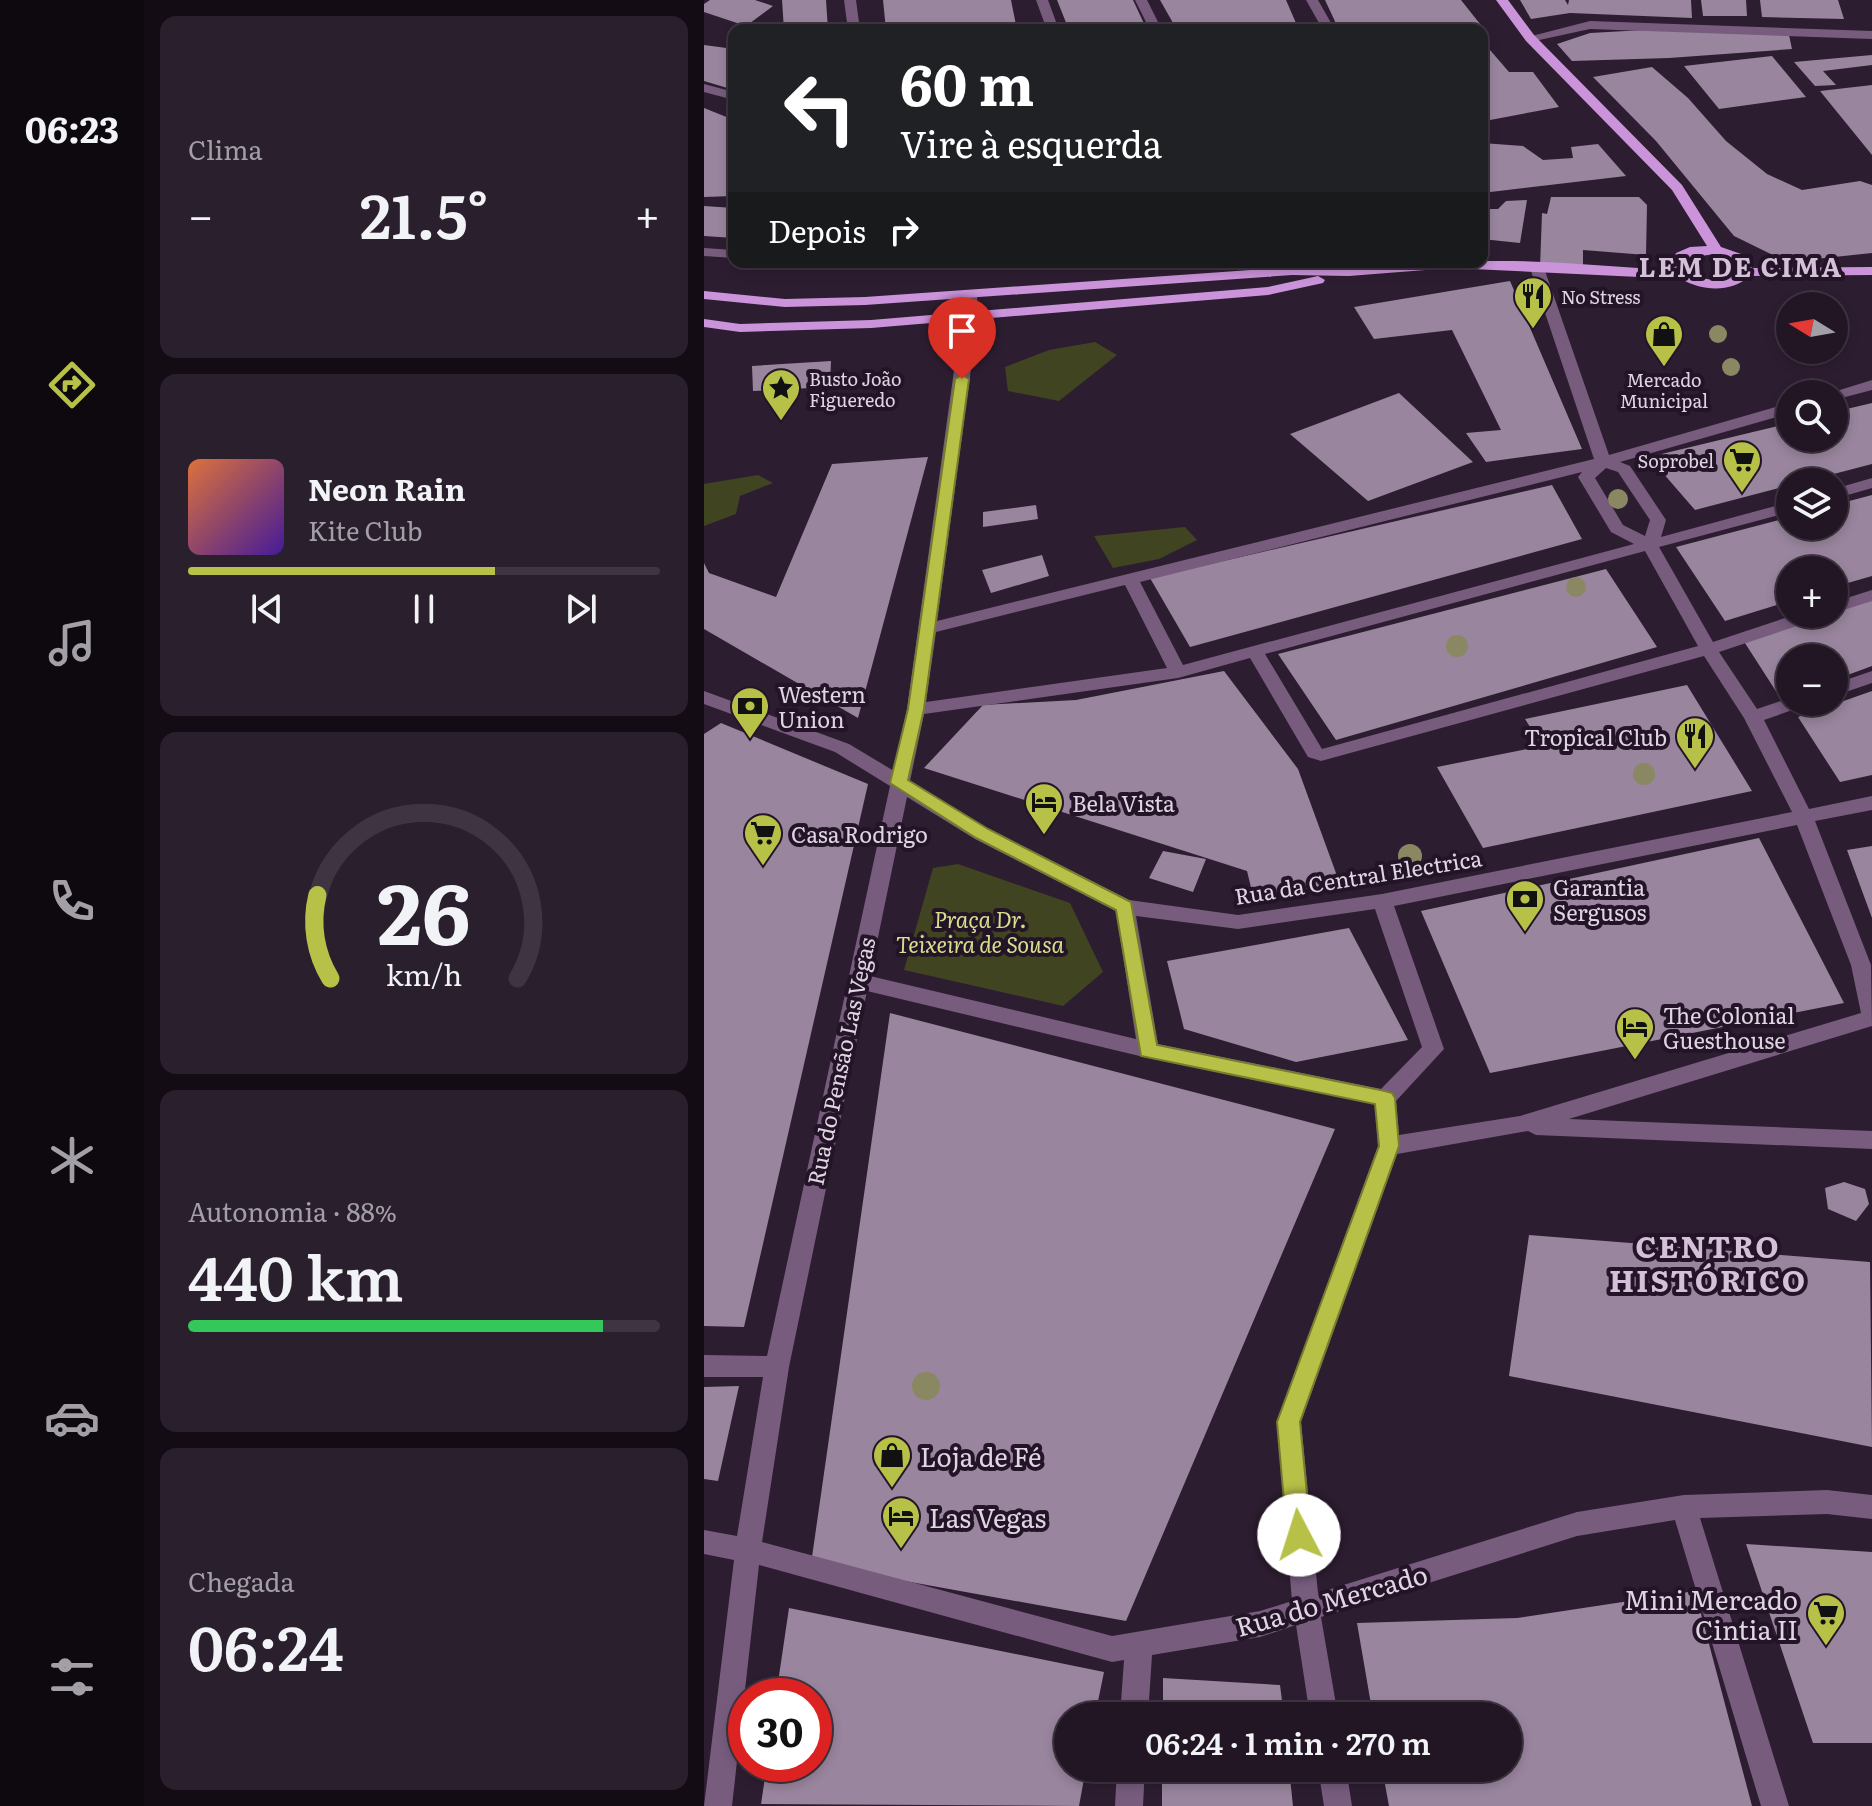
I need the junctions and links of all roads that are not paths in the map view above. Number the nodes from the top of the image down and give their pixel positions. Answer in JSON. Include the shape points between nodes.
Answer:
{"nodes":[{"id":1,"x":850,"y":0,"type":"edge"},
{"id":2,"x":1042,"y":0,"type":"edge"},
{"id":3,"x":1141,"y":0,"type":"edge"},
{"id":4,"x":1312,"y":0,"type":"edge"},
{"id":5,"x":1502,"y":0,"type":"edge"},
{"id":6,"x":853,"y":24,"type":"edge"},
{"id":7,"x":1051,"y":24,"type":"edge"},
{"id":8,"x":1153,"y":24,"type":"edge"},
{"id":9,"x":1326,"y":24,"type":"edge"},
{"id":10,"x":1872,"y":35,"type":"edge"},
{"id":11,"x":1530,"y":38,"type":"junction"},
{"id":12,"x":704,"y":88,"type":"edge"},
{"id":13,"x":728,"y":94,"type":"edge"},
{"id":14,"x":1716,"y":250,"type":"junction"},
{"id":15,"x":704,"y":252,"type":"edge"},
{"id":16,"x":728,"y":254,"type":"edge"},
{"id":17,"x":1488,"y":265,"type":"edge"},
{"id":18,"x":1333,"y":268,"type":"edge"},
{"id":19,"x":1394,"y":268,"type":"edge"},
{"id":20,"x":1537,"y":268,"type":"junction"},
{"id":21,"x":1872,"y":271,"type":"edge"},
{"id":22,"x":1349,"y":272,"type":"junction"},
{"id":23,"x":1746,"y":272,"type":"junction"},
{"id":24,"x":1683,"y":275,"type":"junction"},
{"id":25,"x":970,"y":294,"type":"junction"},
{"id":26,"x":704,"y":295,"type":"edge"},
{"id":27,"x":971,"y":317,"type":"junction"},
{"id":28,"x":704,"y":323,"type":"edge"},
{"id":29,"x":1872,"y":385,"type":"edge"},
{"id":30,"x":1848,"y":391,"type":"edge"},
{"id":31,"x":1776,"y":412,"type":"edge"},
{"id":32,"x":1603,"y":462,"type":"junction"},
{"id":33,"x":1872,"y":483,"type":"edge"},
{"id":34,"x":1848,"y":490,"type":"edge"},
{"id":35,"x":1776,"y":511,"type":"edge"},
{"id":36,"x":1650,"y":546,"type":"junction"},
{"id":37,"x":1130,"y":579,"type":"junction"},
{"id":38,"x":1872,"y":595,"type":"edge"},
{"id":39,"x":1848,"y":603,"type":"edge"},
{"id":40,"x":1776,"y":627,"type":"edge"},
{"id":41,"x":927,"y":629,"type":"junction"},
{"id":42,"x":1708,"y":649,"type":"junction"},
{"id":43,"x":1256,"y":653,"type":"junction"},
{"id":44,"x":1178,"y":672,"type":"junction"},
{"id":45,"x":1872,"y":677,"type":"edge"},
{"id":46,"x":1848,"y":685,"type":"edge"},
{"id":47,"x":704,"y":697,"type":"edge"},
{"id":48,"x":916,"y":709,"type":"junction"},
{"id":49,"x":1776,"y":709,"type":"edge"},
{"id":50,"x":1753,"y":717,"type":"junction"},
{"id":51,"x":898,"y":783,"type":"junction"},
{"id":52,"x":1872,"y":803,"type":"edge"},
{"id":53,"x":1803,"y":816,"type":"junction"},
{"id":54,"x":1382,"y":901,"type":"junction"},
{"id":55,"x":1125,"y":907,"type":"junction"},
{"id":56,"x":857,"y":981,"type":"junction"},
{"id":57,"x":1872,"y":1016,"type":"edge"},
{"id":58,"x":1148,"y":1050,"type":"junction"},
{"id":59,"x":1385,"y":1098,"type":"junction"},
{"id":60,"x":1520,"y":1125,"type":"junction"},
{"id":61,"x":1872,"y":1140,"type":"edge"},
{"id":62,"x":1389,"y":1146,"type":"junction"},
{"id":63,"x":704,"y":1366,"type":"edge"},
{"id":64,"x":777,"y":1367,"type":"junction"},
{"id":65,"x":1684,"y":1507,"type":"junction"},
{"id":66,"x":1872,"y":1507,"type":"edge"},
{"id":67,"x":704,"y":1542,"type":"edge"},
{"id":68,"x":748,"y":1550,"type":"junction"},
{"id":69,"x":1306,"y":1607,"type":"junction"},
{"id":70,"x":1139,"y":1645,"type":"junction"},
{"id":71,"x":1135,"y":1702,"type":"edge"},
{"id":72,"x":1322,"y":1702,"type":"edge"},
{"id":73,"x":1130,"y":1782,"type":"edge"},
{"id":74,"x":1334,"y":1782,"type":"edge"},
{"id":75,"x":718,"y":1806,"type":"edge"},
{"id":76,"x":1129,"y":1806,"type":"edge"},
{"id":77,"x":1338,"y":1806,"type":"edge"},
{"id":78,"x":1775,"y":1806,"type":"edge"}],
"edges":[{"from":1,"to":6,"type":"street"},
{"from":2,"to":7,"type":"street"},
{"from":3,"to":8,"type":"street"},
{"from":4,"to":9,"type":"street"},
{"from":5,"to":11,"type":"main road"},
{"from":10,"to":11,"type":"street","via":[[1590,25]]},
{"from":11,"to":14,"type":"main road","via":[[1677,188]]},
{"from":12,"to":13,"type":"street"},
{"from":14,"to":23,"type":"main road","via":[[1739,258]]},
{"from":14,"to":24,"type":"main road","via":[[1681,256],[1677,269]]},
{"from":15,"to":16,"type":"street"},
{"from":17,"to":20,"type":"main road"},
{"from":18,"to":22,"type":"street"},
{"from":19,"to":22,"type":"main road"},
{"from":20,"to":24,"type":"main road"},
{"from":20,"to":32,"type":"street"},
{"from":21,"to":23,"type":"main road"},
{"from":22,"to":25,"type":"main road","via":[[1292,271]]},
{"from":22,"to":27,"type":"main road","via":[[1268,291]]},
{"from":23,"to":24,"type":"main road","via":[[1719,284]]},
{"from":25,"to":26,"type":"main road","via":[[785,303]]},
{"from":25,"to":27,"type":"street","name":"Rua do Pensão Las Vegas"},
{"from":27,"to":28,"type":"main road","via":[[740,328]]},
{"from":27,"to":41,"type":"street","name":"Rua do Pensão Las Vegas"},
{"from":29,"to":30,"type":"street"},
{"from":31,"to":32,"type":"street"},
{"from":32,"to":36,"type":"street","via":[[1624,469],[1658,520]]},
{"from":32,"to":36,"type":"street","via":[[1586,477],[1617,528]]},
{"from":32,"to":37,"type":"street"},
{"from":33,"to":34,"type":"street"},
{"from":35,"to":36,"type":"street"},
{"from":36,"to":42,"type":"street"},
{"from":36,"to":43,"type":"street"},
{"from":37,"to":41,"type":"street"},
{"from":37,"to":44,"type":"street"},
{"from":38,"to":39,"type":"street"},
{"from":40,"to":42,"type":"street"},
{"from":41,"to":48,"type":"street","name":"Rua do Pensão Las Vegas"},
{"from":42,"to":43,"type":"street","via":[[1321,755]]},
{"from":42,"to":50,"type":"street"},
{"from":43,"to":44,"type":"street"},
{"from":44,"to":48,"type":"street"},
{"from":45,"to":46,"type":"street"},
{"from":47,"to":51,"type":"street","name":"Rua da Central Electrica","via":[[821,738]]},
{"from":48,"to":51,"type":"street","name":"Rua do Pensão Las Vegas"},
{"from":49,"to":50,"type":"street"},
{"from":50,"to":53,"type":"street"},
{"from":51,"to":55,"type":"street","name":"Rua da Central Electrica","via":[[982,834]]},
{"from":51,"to":56,"type":"street","name":"Rua do Pensão Las Vegas"},
{"from":52,"to":53,"type":"street","name":"Rua da Central Electrica"},
{"from":53,"to":54,"type":"street","name":"Rua da Central Electrica"},
{"from":53,"to":57,"type":"street","via":[[1861,965]]},
{"from":54,"to":55,"type":"street","name":"Rua da Central Electrica","via":[[1238,922]]},
{"from":54,"to":59,"type":"street","via":[[1433,1049]]},
{"from":55,"to":58,"type":"street"},
{"from":56,"to":58,"type":"street"},
{"from":56,"to":64,"type":"street","name":"Rua do Pensão Las Vegas"},
{"from":57,"to":60,"type":"street"},
{"from":58,"to":59,"type":"street"},
{"from":59,"to":62,"type":"street"},
{"from":60,"to":61,"type":"street"},
{"from":60,"to":62,"type":"street"},
{"from":62,"to":69,"type":"street","via":[[1289,1422]]},
{"from":63,"to":64,"type":"street"},
{"from":64,"to":68,"type":"street","name":"Rua do Pensão Las Vegas"},
{"from":65,"to":66,"type":"street","name":"Rua do Mercado","via":[[1827,1502]]},
{"from":65,"to":69,"type":"street","name":"Rua do Mercado","via":[[1577,1524]]},
{"from":65,"to":78,"type":"street"},
{"from":67,"to":68,"type":"street","name":"Rua do Mercado"},
{"from":68,"to":70,"type":"street","name":"Rua do Mercado","via":[[1112,1649]]},
{"from":68,"to":75,"type":"street","name":"Rua do Pensão Las Vegas"},
{"from":69,"to":70,"type":"street","name":"Rua do Mercado","via":[[1260,1624]]},
{"from":69,"to":72,"type":"street"},
{"from":70,"to":71,"type":"street"},
{"from":73,"to":76,"type":"street"},
{"from":74,"to":77,"type":"street"}]}
